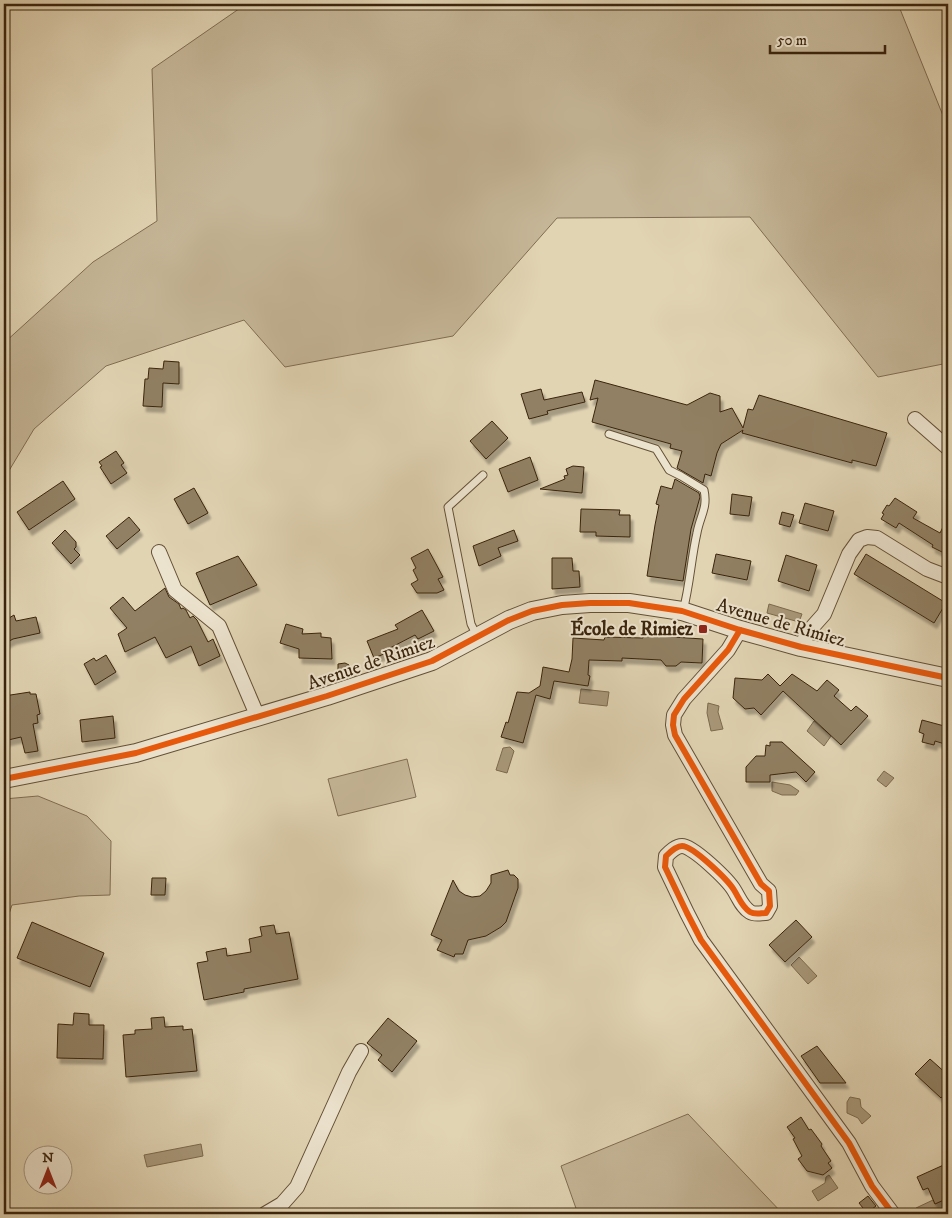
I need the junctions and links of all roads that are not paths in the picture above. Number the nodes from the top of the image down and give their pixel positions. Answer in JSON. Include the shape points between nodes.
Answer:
{"nodes":[{"id":1,"x":915,"y":419,"type":"dead end"},
{"id":2,"x":609,"y":434,"type":"dead end"},
{"id":3,"x":948,"y":448,"type":"edge"},
{"id":4,"x":484,"y":475,"type":"dead end"},
{"id":5,"x":159,"y":552,"type":"dead end"},
{"id":6,"x":948,"y":578,"type":"edge"},
{"id":7,"x":682,"y":611,"type":"junction"},
{"id":8,"x":740,"y":630,"type":"junction"},
{"id":9,"x":477,"y":636,"type":"junction"},
{"id":10,"x":801,"y":647,"type":"junction"},
{"id":11,"x":948,"y":678,"type":"edge"},
{"id":12,"x":257,"y":716,"type":"junction"},
{"id":13,"x":4,"y":779,"type":"edge"},
{"id":14,"x":361,"y":1051,"type":"dead end"},
{"id":15,"x":264,"y":1214,"type":"edge"},
{"id":16,"x":893,"y":1214,"type":"edge"}],
"edges":[{"from":1,"to":3,"type":"street"},
{"from":2,"to":7,"type":"lane","via":[[656,449],[669,470],[704,490],[706,502]]},
{"from":4,"to":9,"type":"lane","via":[[448,507],[471,624]]},
{"from":5,"to":12,"type":"street","via":[[175,590],[219,626]]},
{"from":6,"to":10,"type":"street","via":[[877,538],[859,540],[849,554],[824,614],[808,632]]},
{"from":7,"to":8,"type":"street","name":"Avenue de Rimiez"},
{"from":7,"to":9,"type":"street","name":"Avenue de Rimiez","via":[[629,603],[562,605],[532,611]]},
{"from":8,"to":10,"type":"street","name":"Avenue de Rimiez"},
{"from":8,"to":16,"type":"street","via":[[728,650],[684,699],[674,715],[673,725],[675,736],[768,891],[770,906],[766,913],[750,912],[734,889],[692,849],[682,846],[674,849],[666,856],[665,867],[701,940],[850,1143],[872,1186]]},
{"from":9,"to":12,"type":"street","name":"Avenue de Rimiez","via":[[432,662]]},
{"from":10,"to":11,"type":"street","name":"Avenue de Rimiez"},
{"from":12,"to":13,"type":"street","name":"Avenue de Rimiez","via":[[136,753]]},
{"from":14,"to":15,"type":"street","via":[[297,1187],[282,1204]]}]}
